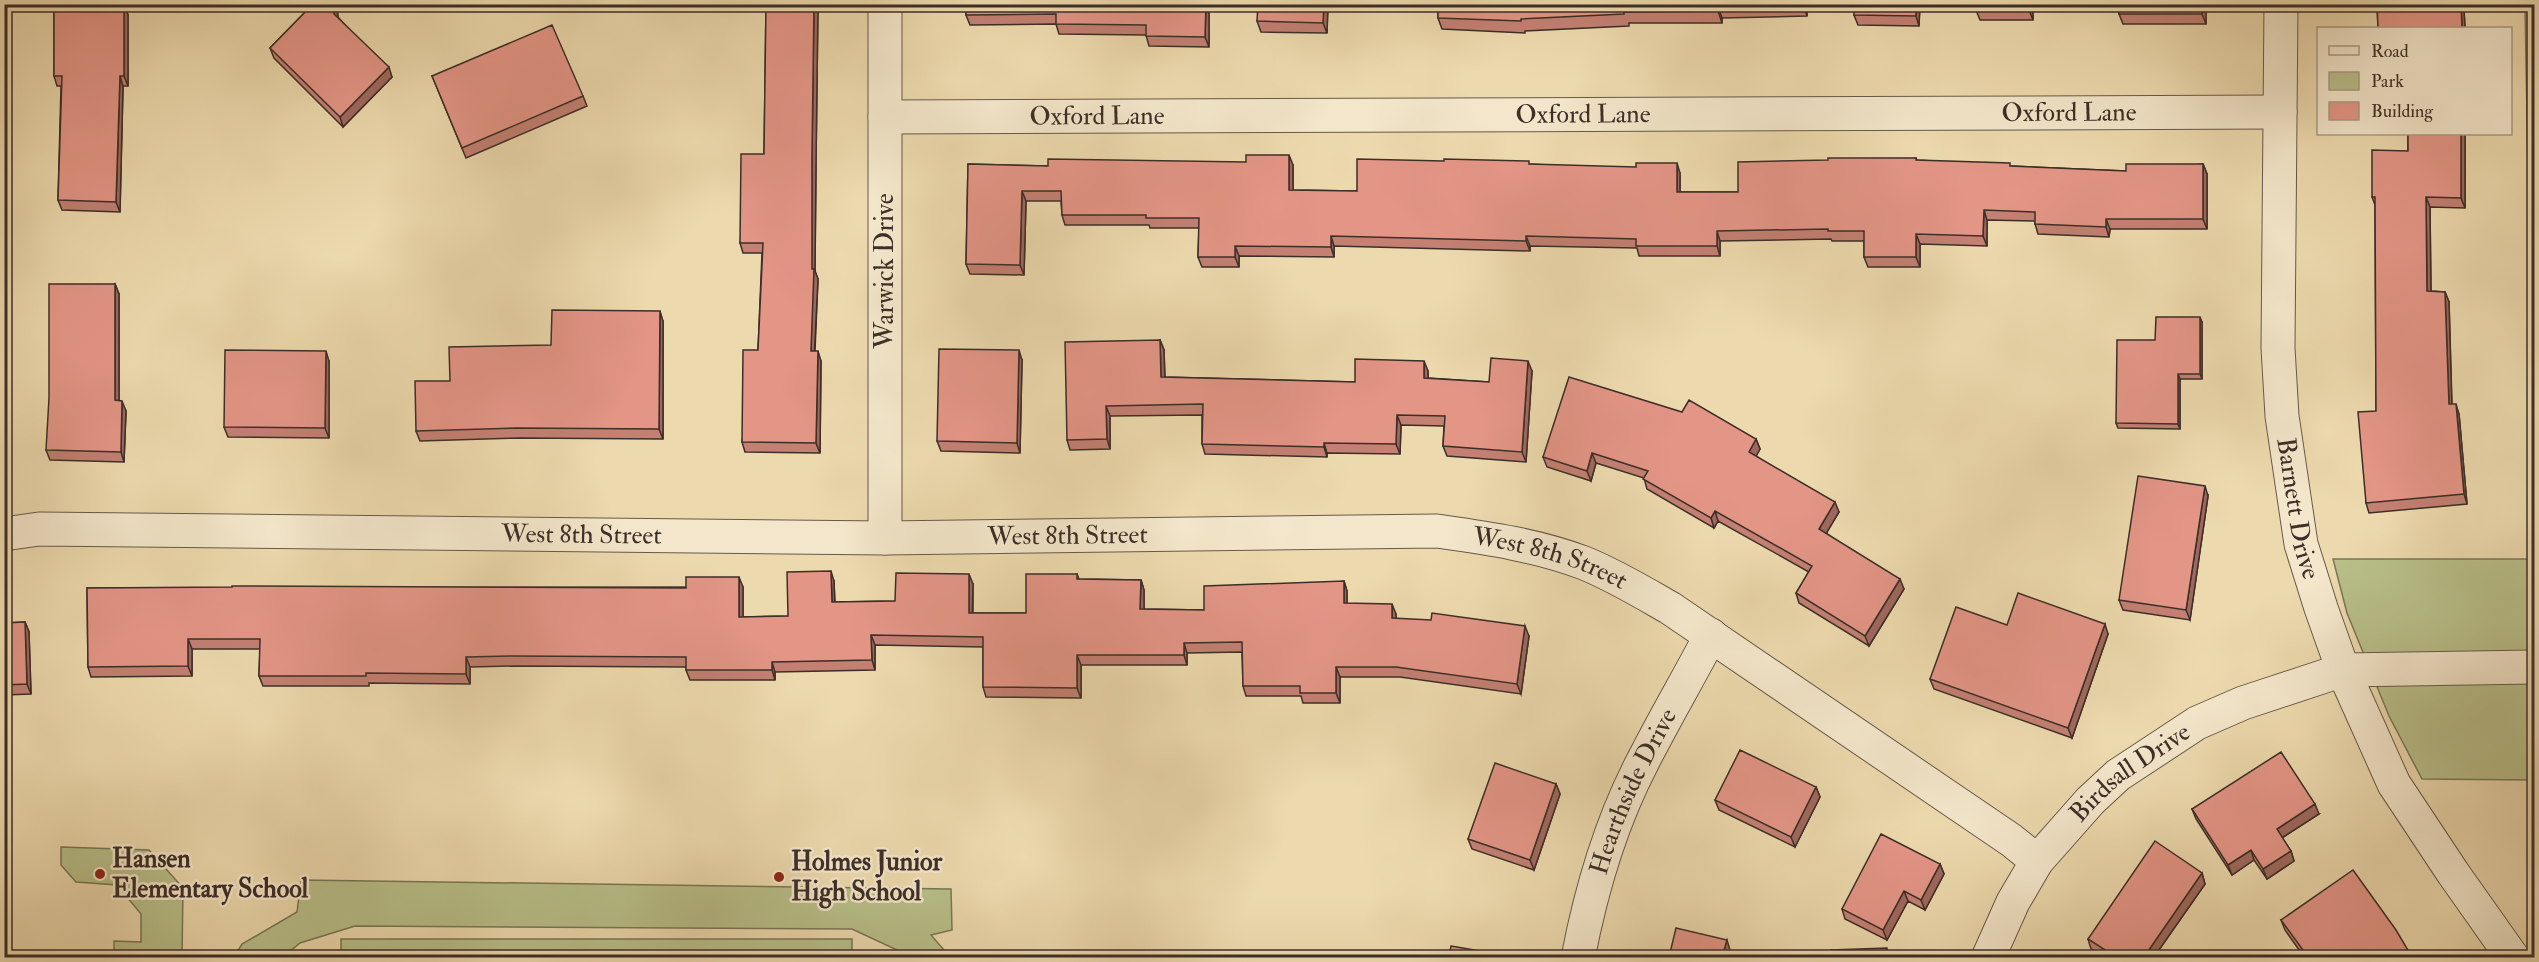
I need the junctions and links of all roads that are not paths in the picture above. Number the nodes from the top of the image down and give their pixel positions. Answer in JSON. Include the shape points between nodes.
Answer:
{"nodes":[{"id":1,"x":885,"y":4,"type":"edge"},
{"id":2,"x":2281,"y":4,"type":"edge"},
{"id":3,"x":2280,"y":112,"type":"junction"},
{"id":4,"x":885,"y":117,"type":"junction"},
{"id":5,"x":4,"y":534,"type":"edge"},
{"id":6,"x":885,"y":538,"type":"junction"},
{"id":7,"x":1711,"y":635,"type":"junction"},
{"id":8,"x":2535,"y":667,"type":"edge"},
{"id":9,"x":2343,"y":670,"type":"junction"},
{"id":10,"x":2037,"y":861,"type":"junction"},
{"id":11,"x":1578,"y":957,"type":"edge"},
{"id":12,"x":1988,"y":957,"type":"edge"},
{"id":13,"x":2513,"y":957,"type":"edge"}],
"edges":[{"from":1,"to":4,"type":"street","name":"Warwick Drive"},
{"from":2,"to":3,"type":"street","name":"Barnett Drive"},
{"from":3,"to":4,"type":"street","name":"Oxford Lane"},
{"from":3,"to":9,"type":"street","name":"Barnett Drive","via":[[2278,348],[2282,416],[2301,544]]},
{"from":4,"to":6,"type":"street","name":"Warwick Drive"},
{"from":5,"to":6,"type":"street","name":"West 8th Street","via":[[39,530]]},
{"from":6,"to":7,"type":"street","name":"West 8th Street","via":[[1437,531],[1489,538],[1584,563],[1627,583]]},
{"from":7,"to":10,"type":"street","name":"West 8th Street"},
{"from":7,"to":11,"type":"street","name":"Hearthside Drive","via":[[1642,762],[1615,824],[1596,880]]},
{"from":8,"to":9,"type":"street","name":"Birdsall Drive"},
{"from":9,"to":10,"type":"street","name":"Birdsall Drive","via":[[2234,707],[2197,723],[2153,750],[2090,801]]},
{"from":9,"to":13,"type":"street","name":"Barnett Drive","via":[[2394,784]]},
{"from":10,"to":12,"type":"street","name":"Birdsall Drive"}]}
